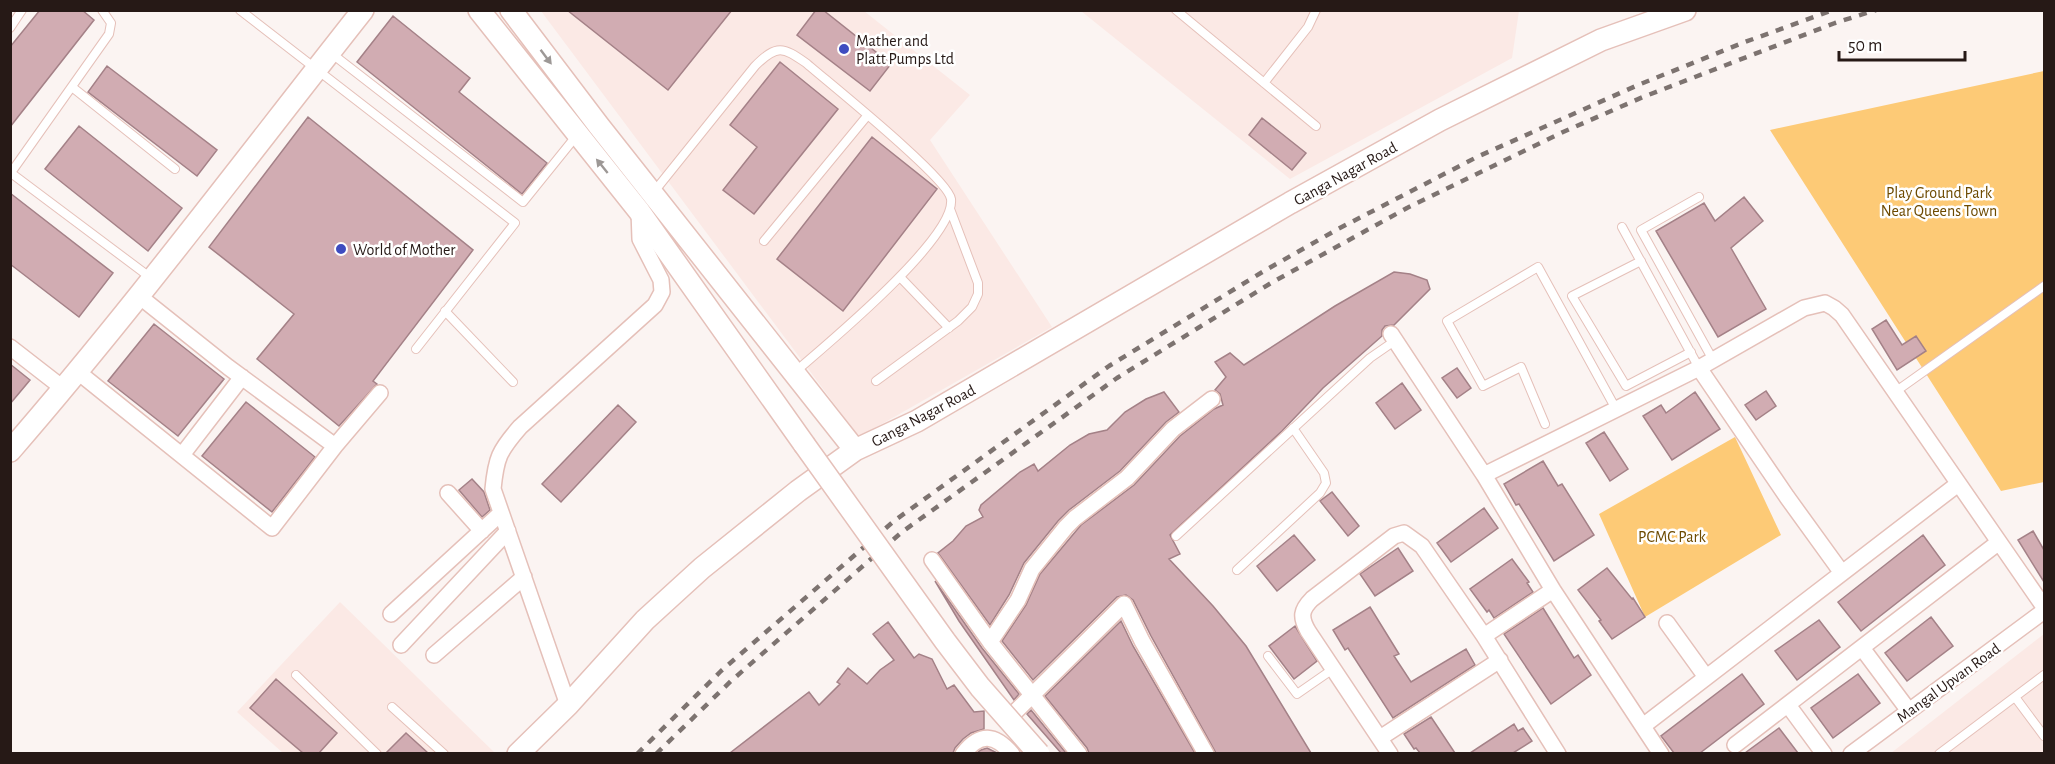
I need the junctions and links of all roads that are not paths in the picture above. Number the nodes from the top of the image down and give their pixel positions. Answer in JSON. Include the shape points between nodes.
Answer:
{"nodes":[{"id":1,"x":22,"y":10,"type":"edge"},
{"id":2,"x":102,"y":10,"type":"edge"},
{"id":3,"x":240,"y":10,"type":"edge"},
{"id":4,"x":363,"y":10,"type":"edge"},
{"id":5,"x":479,"y":10,"type":"edge"},
{"id":6,"x":511,"y":10,"type":"edge"},
{"id":7,"x":1176,"y":10,"type":"edge"},
{"id":8,"x":1316,"y":10,"type":"edge"},
{"id":9,"x":1684,"y":10,"type":"edge"},
{"id":10,"x":10,"y":27,"type":"edge"},
{"id":11,"x":330,"y":52,"type":"junction"},
{"id":12,"x":316,"y":70,"type":"junction"},
{"id":13,"x":1264,"y":83,"type":"junction"},
{"id":14,"x":72,"y":87,"type":"junction"},
{"id":15,"x":867,"y":116,"type":"junction"},
{"id":16,"x":1316,"y":126,"type":"dead end"},
{"id":17,"x":577,"y":135,"type":"junction"},
{"id":18,"x":175,"y":169,"type":"dead end"},
{"id":19,"x":11,"y":173,"type":"edge"},
{"id":20,"x":652,"y":194,"type":"junction"},
{"id":21,"x":1698,"y":197,"type":"dead end"},
{"id":22,"x":950,"y":209,"type":"junction"},
{"id":23,"x":639,"y":211,"type":"junction"},
{"id":24,"x":1622,"y":227,"type":"dead end"},
{"id":25,"x":765,"y":241,"type":"dead end"},
{"id":26,"x":1641,"y":261,"type":"junction"},
{"id":27,"x":900,"y":277,"type":"junction"},
{"id":28,"x":152,"y":279,"type":"junction"},
{"id":29,"x":2044,"y":286,"type":"edge"},
{"id":30,"x":140,"y":296,"type":"junction"},
{"id":31,"x":445,"y":310,"type":"junction"},
{"id":32,"x":949,"y":328,"type":"junction"},
{"id":33,"x":1394,"y":337,"type":"joint"},
{"id":34,"x":10,"y":347,"type":"edge"},
{"id":35,"x":416,"y":349,"type":"dead end"},
{"id":36,"x":1691,"y":352,"type":"junction"},
{"id":37,"x":1713,"y":360,"type":"junction"},
{"id":38,"x":1699,"y":368,"type":"junction"},
{"id":39,"x":78,"y":372,"type":"junction"},
{"id":40,"x":794,"y":373,"type":"junction"},
{"id":41,"x":242,"y":377,"type":"junction"},
{"id":42,"x":876,"y":381,"type":"dead end"},
{"id":43,"x":513,"y":382,"type":"dead end"},
{"id":44,"x":64,"y":389,"type":"junction"},
{"id":45,"x":1895,"y":392,"type":"junction"},
{"id":46,"x":380,"y":393,"type":"dead end"},
{"id":47,"x":1212,"y":399,"type":"dead end"},
{"id":48,"x":1616,"y":409,"type":"junction"},
{"id":49,"x":1545,"y":424,"type":"dead end"},
{"id":50,"x":1293,"y":428,"type":"junction"},
{"id":51,"x":335,"y":446,"type":"junction"},
{"id":52,"x":855,"y":450,"type":"junction"},
{"id":53,"x":10,"y":451,"type":"edge"},
{"id":54,"x":182,"y":455,"type":"junction"},
{"id":55,"x":1484,"y":475,"type":"junction"},
{"id":56,"x":1958,"y":484,"type":"junction"},
{"id":57,"x":448,"y":493,"type":"dead end"},
{"id":58,"x":501,"y":513,"type":"junction"},
{"id":59,"x":482,"y":531,"type":"junction"},
{"id":60,"x":508,"y":531,"type":"junction"},
{"id":61,"x":1176,"y":537,"type":"dead end"},
{"id":62,"x":1999,"y":542,"type":"junction"},
{"id":63,"x":932,"y":560,"type":"dead end"},
{"id":64,"x":1237,"y":570,"type":"dead end"},
{"id":65,"x":1842,"y":573,"type":"junction"},
{"id":66,"x":524,"y":577,"type":"junction"},
{"id":67,"x":1553,"y":590,"type":"junction"},
{"id":68,"x":2044,"y":609,"type":"edge"},
{"id":69,"x":391,"y":614,"type":"dead end"},
{"id":70,"x":1667,"y":623,"type":"dead end"},
{"id":71,"x":1484,"y":636,"type":"junction"},
{"id":72,"x":990,"y":642,"type":"junction"},
{"id":73,"x":400,"y":645,"type":"dead end"},
{"id":74,"x":1862,"y":648,"type":"junction"},
{"id":75,"x":434,"y":655,"type":"dead end"},
{"id":76,"x":1268,"y":656,"type":"dead end"},
{"id":77,"x":1500,"y":660,"type":"junction"},
{"id":78,"x":1333,"y":669,"type":"junction"},
{"id":79,"x":296,"y":675,"type":"dead end"},
{"id":80,"x":2044,"y":675,"type":"edge"},
{"id":81,"x":1706,"y":677,"type":"junction"},
{"id":82,"x":1032,"y":695,"type":"junction"},
{"id":83,"x":2015,"y":696,"type":"junction"},
{"id":84,"x":568,"y":705,"type":"junction"},
{"id":85,"x":1788,"y":705,"type":"junction"},
{"id":86,"x":392,"y":708,"type":"dead end"},
{"id":87,"x":1910,"y":711,"type":"junction"},
{"id":88,"x":1008,"y":719,"type":"junction"},
{"id":89,"x":1643,"y":726,"type":"junction"},
{"id":90,"x":2044,"y":736,"type":"edge"},
{"id":91,"x":1380,"y":738,"type":"junction"},
{"id":92,"x":1735,"y":745,"type":"dead end"},
{"id":93,"x":377,"y":753,"type":"edge"},
{"id":94,"x":444,"y":753,"type":"edge"},
{"id":95,"x":518,"y":753,"type":"edge"},
{"id":96,"x":963,"y":753,"type":"edge"},
{"id":97,"x":1012,"y":753,"type":"edge"},
{"id":98,"x":1039,"y":753,"type":"edge"},
{"id":99,"x":1079,"y":753,"type":"edge"},
{"id":100,"x":1206,"y":753,"type":"edge"},
{"id":101,"x":1390,"y":753,"type":"edge"},
{"id":102,"x":1558,"y":753,"type":"edge"},
{"id":103,"x":1661,"y":753,"type":"edge"},
{"id":104,"x":1824,"y":753,"type":"edge"},
{"id":105,"x":1851,"y":753,"type":"edge"},
{"id":106,"x":1939,"y":753,"type":"edge"}],
"edges":[{"from":1,"to":10,"type":"lane"},
{"from":2,"to":14,"type":"lane","via":[[111,23],[109,33]]},
{"from":3,"to":12,"type":"lane"},
{"from":4,"to":11,"type":"street"},
{"from":5,"to":17,"type":"street"},
{"from":6,"to":20,"type":"street","name":"Ganga Nagar Road","one_way":true},
{"from":7,"to":13,"type":"lane"},
{"from":8,"to":13,"type":"lane","via":[[1308,27]]},
{"from":9,"to":52,"type":"street","name":"Ganga Nagar Road","via":[[1601,40],[1440,120],[917,421]]},
{"from":11,"to":12,"type":"street"},
{"from":11,"to":17,"type":"lane","via":[[523,202]]},
{"from":12,"to":28,"type":"street"},
{"from":12,"to":31,"type":"lane","via":[[515,223]]},
{"from":13,"to":16,"type":"lane"},
{"from":14,"to":18,"type":"lane"},
{"from":14,"to":19,"type":"lane"},
{"from":15,"to":20,"type":"lane","via":[[806,63],[788,51],[776,49],[755,66]]},
{"from":15,"to":22,"type":"lane","via":[[943,184],[951,198]]},
{"from":15,"to":25,"type":"lane"},
{"from":23,"to":17,"type":"street","one_way":true},
{"from":19,"to":28,"type":"lane"},
{"from":20,"to":23,"type":"street"},
{"from":20,"to":40,"type":"street","name":"Ganga Nagar Road"},
{"from":21,"to":37,"type":"lane","via":[[1641,230]]},
{"from":22,"to":27,"type":"lane","via":[[943,226]]},
{"from":22,"to":32,"type":"lane","via":[[978,283],[978,294],[972,307]]},
{"from":23,"to":58,"type":"street","via":[[640,239],[661,280],[662,292],[655,305],[520,427],[503,447],[496,463],[493,489]]},
{"from":23,"to":88,"type":"street","bridge":true,"via":[[945,642]]},
{"from":24,"to":26,"type":"lane"},
{"from":26,"to":36,"type":"lane"},
{"from":26,"to":36,"type":"lane","via":[[1572,296],[1626,386]]},
{"from":27,"to":32,"type":"lane"},
{"from":27,"to":40,"type":"lane"},
{"from":28,"to":30,"type":"street"},
{"from":29,"to":45,"type":"lane"},
{"from":30,"to":39,"type":"street"},
{"from":30,"to":41,"type":"street"},
{"from":31,"to":35,"type":"lane"},
{"from":31,"to":43,"type":"lane"},
{"from":32,"to":42,"type":"lane"},
{"from":33,"to":50,"type":"lane"},
{"from":33,"to":55,"type":"street"},
{"from":34,"to":44,"type":"street"},
{"from":36,"to":38,"type":"lane"},
{"from":37,"to":38,"type":"street"},
{"from":37,"to":45,"type":"street","via":[[1804,308],[1825,303],[1842,315]]},
{"from":38,"to":48,"type":"street"},
{"from":38,"to":65,"type":"street"},
{"from":39,"to":44,"type":"street"},
{"from":39,"to":54,"type":"street"},
{"from":40,"to":52,"type":"street","name":"Ganga Nagar Road"},
{"from":41,"to":51,"type":"street"},
{"from":41,"to":54,"type":"street"},
{"from":44,"to":53,"type":"street"},
{"from":45,"to":56,"type":"street"},
{"from":46,"to":51,"type":"street"},
{"from":47,"to":72,"type":"street","via":[[1173,429],[1127,478],[1066,527],[1032,569],[1018,600]]},
{"from":48,"to":49,"type":"lane","via":[[1538,267],[1447,321],[1483,386],[1521,367]]},
{"from":48,"to":55,"type":"street"},
{"from":50,"to":61,"type":"lane"},
{"from":50,"to":64,"type":"lane","via":[[1324,473],[1326,483]]},
{"from":51,"to":54,"type":"street","via":[[273,528]]},
{"from":52,"to":84,"type":"street","via":[[702,568],[645,620]]},
{"from":55,"to":67,"type":"street"},
{"from":56,"to":62,"type":"street"},
{"from":56,"to":65,"type":"street"},
{"from":57,"to":59,"type":"street"},
{"from":58,"to":59,"type":"street"},
{"from":58,"to":60,"type":"street"},
{"from":59,"to":69,"type":"street"},
{"from":60,"to":66,"type":"street"},
{"from":60,"to":73,"type":"street"},
{"from":62,"to":68,"type":"street"},
{"from":62,"to":74,"type":"street"},
{"from":63,"to":72,"type":"street"},
{"from":65,"to":81,"type":"street"},
{"from":66,"to":75,"type":"street"},
{"from":66,"to":84,"type":"street"},
{"from":67,"to":71,"type":"street"},
{"from":67,"to":89,"type":"street"},
{"from":68,"to":87,"type":"street","name":"Mangal Upvan Road"},
{"from":70,"to":81,"type":"street"},
{"from":71,"to":77,"type":"street"},
{"from":71,"to":78,"type":"street","via":[[1422,546],[1404,533],[1394,536],[1305,606],[1302,621]]},
{"from":72,"to":82,"type":"street"},
{"from":74,"to":85,"type":"street"},
{"from":74,"to":87,"type":"street"},
{"from":76,"to":78,"type":"lane","via":[[1297,694]]},
{"from":77,"to":91,"type":"street"},
{"from":77,"to":102,"type":"street"},
{"from":78,"to":91,"type":"street"},
{"from":79,"to":93,"type":"lane"},
{"from":80,"to":83,"type":"lane"},
{"from":81,"to":89,"type":"street"},
{"from":82,"to":88,"type":"street"},
{"from":82,"to":99,"type":"street"},
{"from":82,"to":100,"type":"street","via":[[1124,604]]},
{"from":83,"to":90,"type":"lane"},
{"from":83,"to":106,"type":"lane"},
{"from":84,"to":95,"type":"street"},
{"from":85,"to":92,"type":"street"},
{"from":85,"to":104,"type":"street"},
{"from":86,"to":94,"type":"lane"},
{"from":87,"to":105,"type":"street","name":"Mangal Upvan Road"},
{"from":88,"to":98,"type":"street","bridge":true},
{"from":89,"to":103,"type":"street"},
{"from":91,"to":101,"type":"street"},
{"from":96,"to":97,"type":"street","via":[[982,738],[994,737]]}]}
